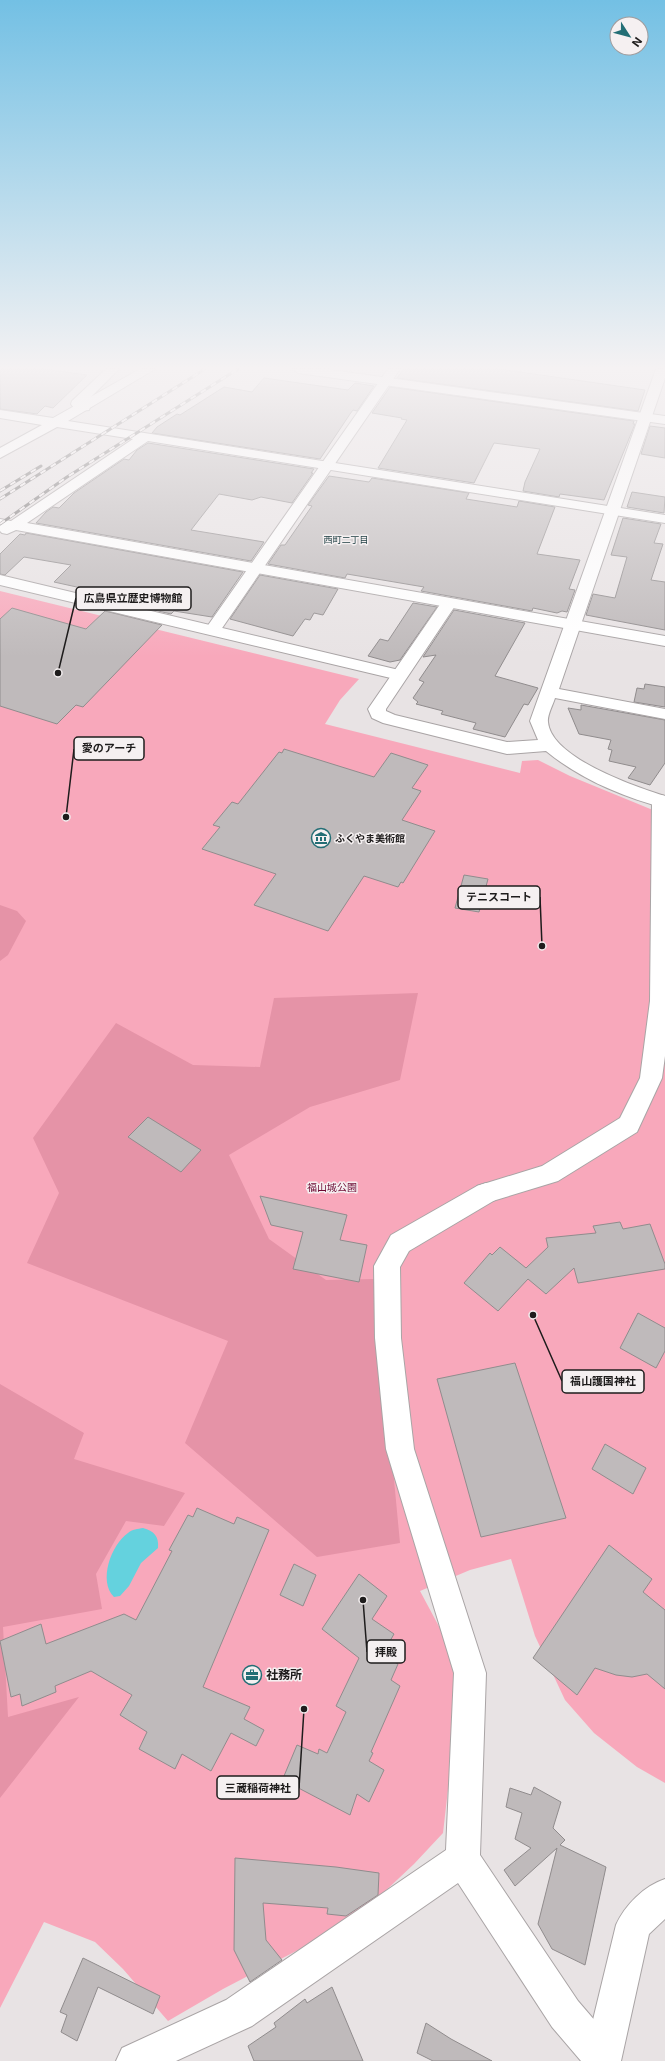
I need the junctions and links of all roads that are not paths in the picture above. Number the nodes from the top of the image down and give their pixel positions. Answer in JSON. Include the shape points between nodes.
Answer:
{"nodes":[{"id":1,"x":99,"y":465,"type":"edge"},
{"id":2,"x":319,"y":465,"type":"edge"},
{"id":3,"x":629,"y":465,"type":"edge"},
{"id":4,"x":324,"y":466,"type":"junction"},
{"id":5,"x":613,"y":511,"type":"junction"},
{"id":6,"x":665,"y":519,"type":"edge"},
{"id":7,"x":6,"y":524,"type":"edge"},
{"id":8,"x":0,"y":537,"type":"edge"},
{"id":9,"x":257,"y":568,"type":"junction"},
{"id":10,"x":0,"y":580,"type":"edge"},
{"id":11,"x":449,"y":603,"type":"junction"},
{"id":12,"x":573,"y":625,"type":"junction"},
{"id":13,"x":212,"y":631,"type":"junction"},
{"id":14,"x":665,"y":641,"type":"edge"},
{"id":15,"x":399,"y":675,"type":"junction"},
{"id":16,"x":549,"y":692,"type":"junction"},
{"id":17,"x":665,"y":714,"type":"edge"},
{"id":18,"x":551,"y":745,"type":"junction"},
{"id":19,"x":663,"y":802,"type":"edge"},
{"id":20,"x":463,"y":1859,"type":"junction"},
{"id":21,"x":665,"y":1896,"type":"edge"},
{"id":22,"x":602,"y":2059,"type":"edge"},
{"id":23,"x":135,"y":2061,"type":"edge"}],
"edges":[{"from":1,"to":7,"type":"street"},
{"from":2,"to":4,"type":"street"},
{"from":3,"to":5,"type":"street"},
{"from":4,"to":5,"type":"street"},
{"from":4,"to":9,"type":"street"},
{"from":5,"to":6,"type":"street"},
{"from":5,"to":12,"type":"street"},
{"from":7,"to":8,"type":"street"},
{"from":7,"to":9,"type":"street"},
{"from":9,"to":11,"type":"street"},
{"from":9,"to":13,"type":"street"},
{"from":10,"to":13,"type":"street"},
{"from":11,"to":12,"type":"street"},
{"from":11,"to":15,"type":"street"},
{"from":12,"to":14,"type":"street"},
{"from":12,"to":16,"type":"street"},
{"from":13,"to":15,"type":"street"},
{"from":15,"to":18,"type":"street","via":[[377,709],[378,714],[389,719],[507,748]]},
{"from":16,"to":17,"type":"street"},
{"from":16,"to":18,"type":"street","via":[[539,721],[544,736]]},
{"from":18,"to":19,"type":"street","via":[[587,772]]},
{"from":19,"to":20,"type":"street","via":[[661,1001],[651,1078],[629,1126],[549,1174],[486,1193],[400,1243],[387,1266],[388,1338],[400,1449],[470,1673]]},
{"from":20,"to":22,"type":"street","via":[[564,2014]]},
{"from":20,"to":23,"type":"street","via":[[239,2013]]},
{"from":21,"to":22,"type":"street","via":[[634,1925]]}]}
